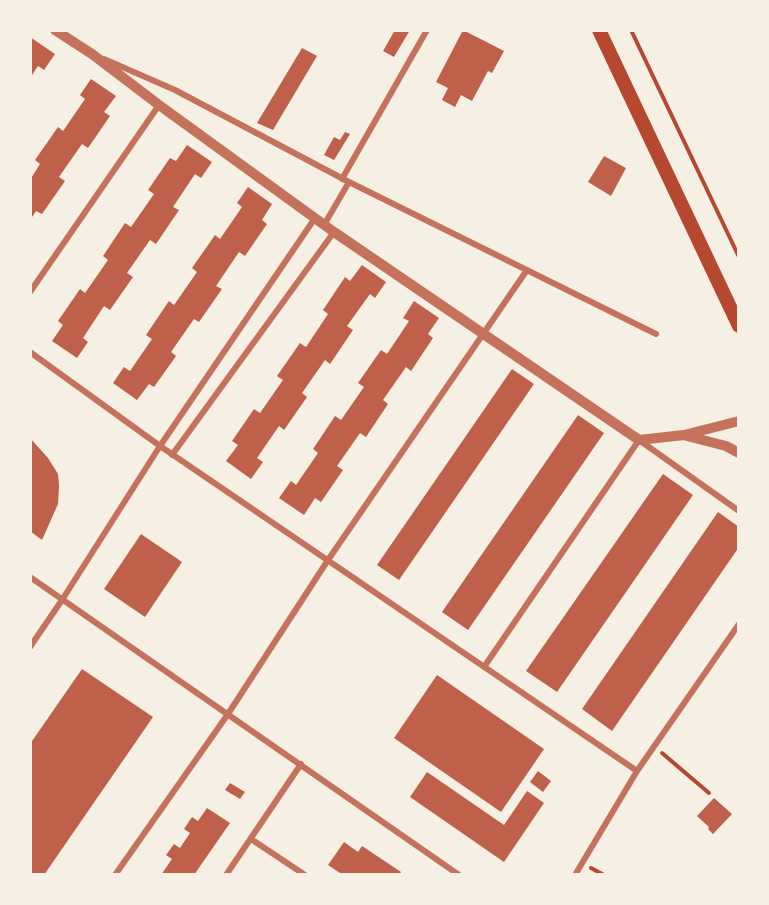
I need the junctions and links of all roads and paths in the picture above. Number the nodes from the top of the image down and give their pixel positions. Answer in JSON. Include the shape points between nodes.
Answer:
{"nodes":[{"id":1,"x":55,"y":30,"type":"edge"},
{"id":2,"x":428,"y":30,"type":"edge"},
{"id":3,"x":599,"y":30,"type":"edge"},
{"id":4,"x":632,"y":30,"type":"edge"},
{"id":5,"x":92,"y":54,"type":"junction"},
{"id":6,"x":159,"y":105,"type":"junction"},
{"id":7,"x":342,"y":179,"type":"junction"},
{"id":8,"x":349,"y":182,"type":"junction"},
{"id":9,"x":320,"y":221,"type":"junction"},
{"id":10,"x":334,"y":232,"type":"junction"},
{"id":11,"x":739,"y":257,"type":"edge"},
{"id":12,"x":527,"y":270,"type":"junction"},
{"id":13,"x":30,"y":291,"type":"edge"},
{"id":14,"x":739,"y":326,"type":"edge"},
{"id":15,"x":484,"y":334,"type":"junction"},
{"id":16,"x":656,"y":334,"type":"dead end"},
{"id":17,"x":30,"y":352,"type":"edge"},
{"id":18,"x":739,"y":421,"type":"edge"},
{"id":19,"x":684,"y":435,"type":"junction"},
{"id":20,"x":639,"y":440,"type":"junction"},
{"id":21,"x":160,"y":447,"type":"junction"},
{"id":22,"x":739,"y":453,"type":"edge"},
{"id":23,"x":172,"y":455,"type":"junction"},
{"id":24,"x":739,"y":511,"type":"edge"},
{"id":25,"x":328,"y":560,"type":"junction"},
{"id":26,"x":30,"y":578,"type":"edge"},
{"id":27,"x":62,"y":600,"type":"junction"},
{"id":28,"x":739,"y":624,"type":"edge"},
{"id":29,"x":30,"y":647,"type":"edge"},
{"id":30,"x":484,"y":667,"type":"junction"},
{"id":31,"x":228,"y":714,"type":"junction"},
{"id":32,"x":654,"y":747,"type":"junction"},
{"id":33,"x":301,"y":764,"type":"junction"},
{"id":34,"x":637,"y":771,"type":"junction"},
{"id":35,"x":709,"y":794,"type":"dead end"},
{"id":36,"x":251,"y":838,"type":"junction"},
{"id":37,"x":115,"y":875,"type":"edge"},
{"id":38,"x":226,"y":875,"type":"edge"},
{"id":39,"x":305,"y":875,"type":"edge"},
{"id":40,"x":459,"y":875,"type":"edge"},
{"id":41,"x":575,"y":875,"type":"edge"},
{"id":42,"x":623,"y":875,"type":"edge"},
{"id":43,"x":631,"y":875,"type":"edge"}],
"edges":[{"from":1,"to":5,"type":"street"},
{"from":2,"to":7,"type":"street"},
{"from":3,"to":14,"type":"main road"},
{"from":4,"to":11,"type":"path"},
{"from":5,"to":6,"type":"street"},
{"from":5,"to":7,"type":"street","via":[[175,90]]},
{"from":6,"to":9,"type":"street"},
{"from":6,"to":13,"type":"street"},
{"from":7,"to":8,"type":"street"},
{"from":8,"to":9,"type":"street"},
{"from":8,"to":12,"type":"street"},
{"from":9,"to":10,"type":"street"},
{"from":9,"to":21,"type":"street"},
{"from":10,"to":15,"type":"street"},
{"from":10,"to":23,"type":"street"},
{"from":12,"to":15,"type":"street"},
{"from":12,"to":16,"type":"street"},
{"from":15,"to":20,"type":"street"},
{"from":15,"to":25,"type":"street"},
{"from":17,"to":21,"type":"street"},
{"from":18,"to":19,"type":"street"},
{"from":19,"to":20,"type":"street"},
{"from":19,"to":22,"type":"street"},
{"from":20,"to":24,"type":"street"},
{"from":20,"to":30,"type":"street"},
{"from":21,"to":23,"type":"street"},
{"from":21,"to":27,"type":"street"},
{"from":23,"to":25,"type":"street"},
{"from":25,"to":30,"type":"street"},
{"from":25,"to":31,"type":"street"},
{"from":26,"to":27,"type":"street"},
{"from":27,"to":29,"type":"street"},
{"from":27,"to":31,"type":"street"},
{"from":28,"to":32,"type":"street"},
{"from":30,"to":34,"type":"street"},
{"from":31,"to":33,"type":"street"},
{"from":31,"to":37,"type":"street"},
{"from":32,"to":34,"type":"street"},
{"from":32,"to":35,"type":"path"},
{"from":33,"to":36,"type":"street"},
{"from":33,"to":40,"type":"street"},
{"from":34,"to":41,"type":"street"},
{"from":36,"to":38,"type":"street"},
{"from":36,"to":39,"type":"street"},
{"from":42,"to":43,"type":"path"}]}
